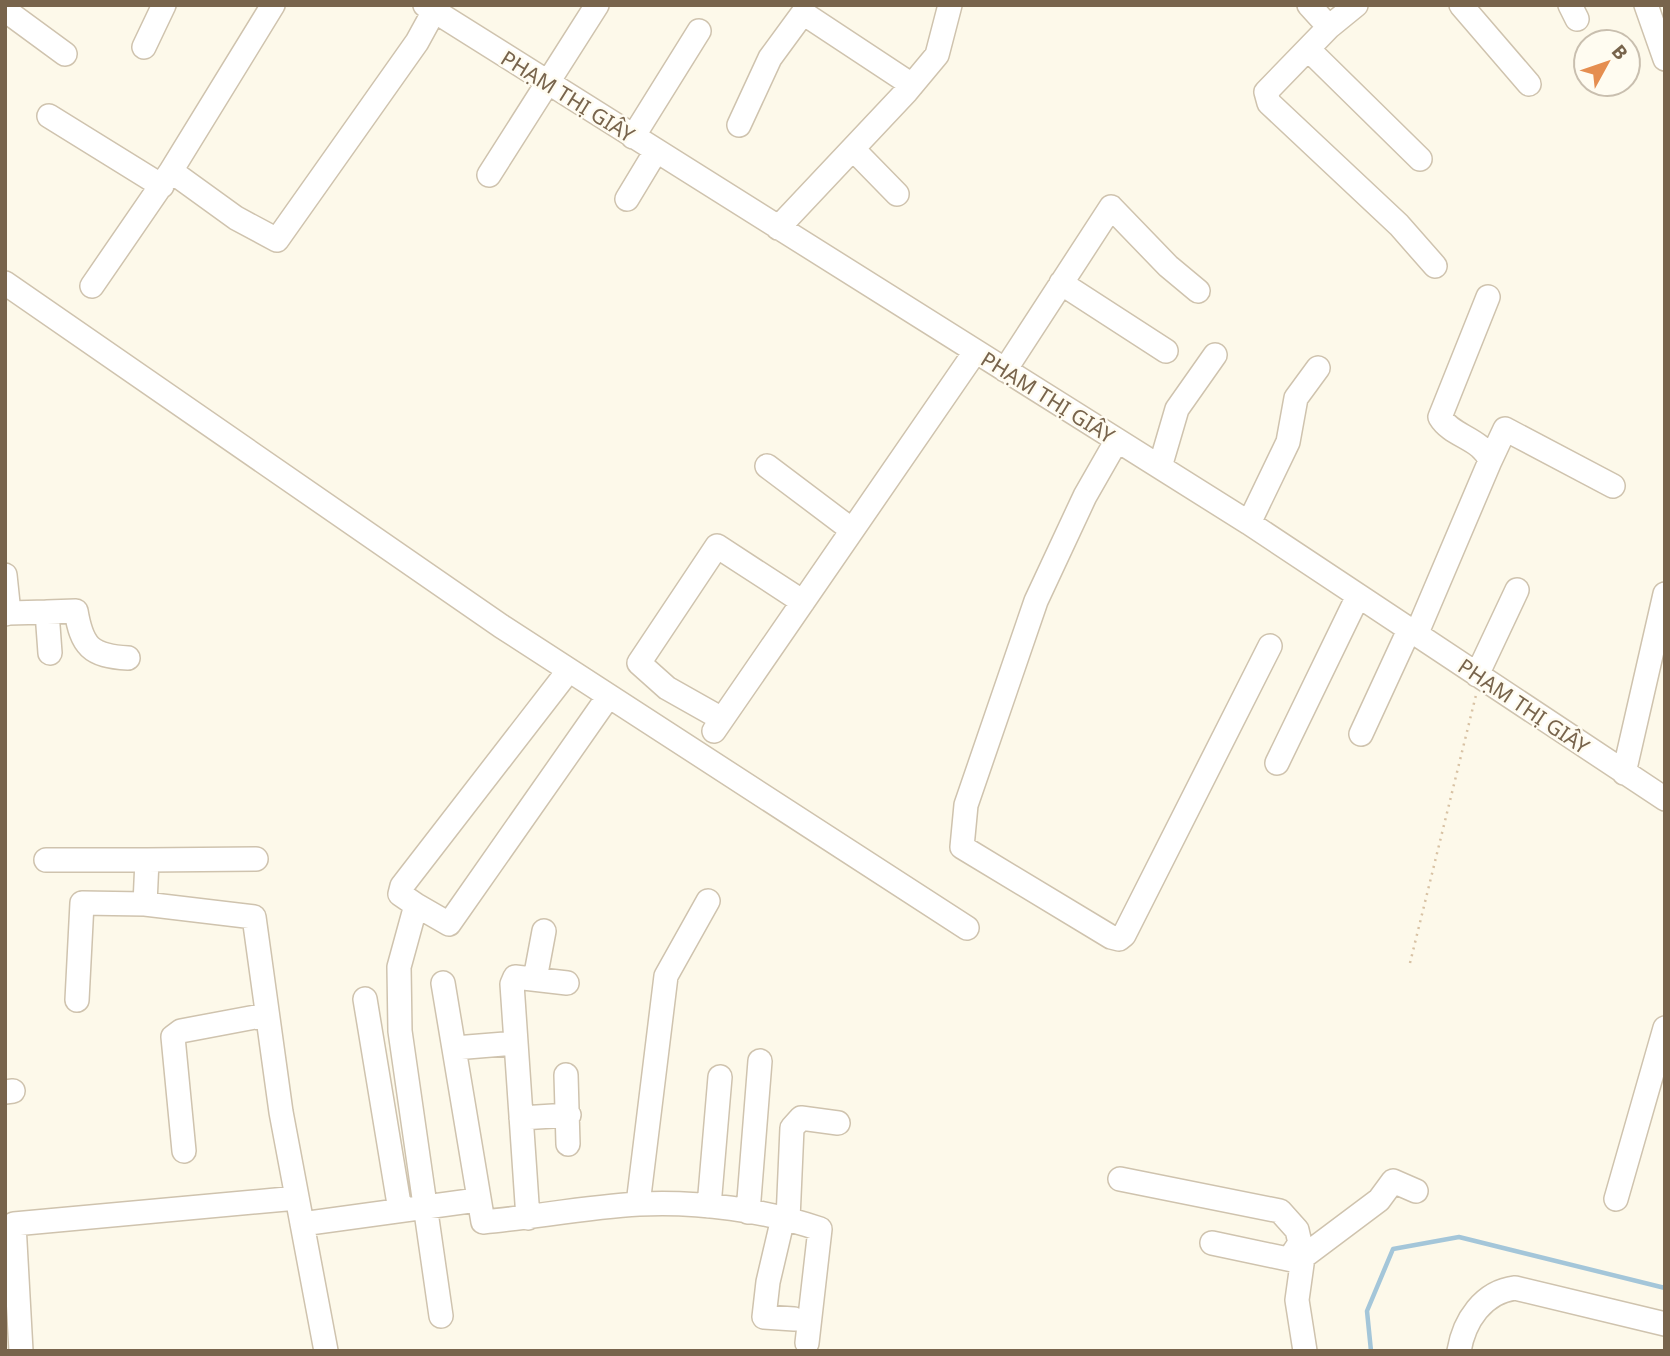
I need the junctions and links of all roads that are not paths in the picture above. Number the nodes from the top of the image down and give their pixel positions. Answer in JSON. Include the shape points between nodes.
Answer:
{"nodes":[{"id":1,"x":164,"y":5,"type":"edge"},
{"id":2,"x":273,"y":5,"type":"edge"},
{"id":3,"x":597,"y":5,"type":"edge"},
{"id":4,"x":950,"y":5,"type":"edge"},
{"id":5,"x":1309,"y":5,"type":"edge"},
{"id":6,"x":1356,"y":5,"type":"edge"},
{"id":7,"x":1461,"y":5,"type":"edge"},
{"id":8,"x":1646,"y":5,"type":"edge"},
{"id":9,"x":429,"y":8,"type":"edge"},
{"id":10,"x":5,"y":10,"type":"edge"},
{"id":11,"x":1329,"y":27,"type":"junction"},
{"id":12,"x":699,"y":31,"type":"dead end"},
{"id":13,"x":144,"y":47,"type":"dead end"},
{"id":14,"x":1308,"y":48,"type":"junction"},
{"id":15,"x":65,"y":54,"type":"dead end"},
{"id":16,"x":1665,"y":59,"type":"edge"},
{"id":17,"x":545,"y":83,"type":"junction"},
{"id":18,"x":1530,"y":84,"type":"dead end"},
{"id":19,"x":912,"y":85,"type":"junction"},
{"id":20,"x":49,"y":116,"type":"dead end"},
{"id":21,"x":739,"y":125,"type":"dead end"},
{"id":22,"x":633,"y":137,"type":"junction"},
{"id":23,"x":853,"y":149,"type":"junction"},
{"id":24,"x":656,"y":151,"type":"junction"},
{"id":25,"x":1420,"y":159,"type":"dead end"},
{"id":26,"x":489,"y":175,"type":"dead end"},
{"id":27,"x":166,"y":179,"type":"junction"},
{"id":28,"x":897,"y":194,"type":"dead end"},
{"id":29,"x":626,"y":199,"type":"dead end"},
{"id":30,"x":778,"y":228,"type":"junction"},
{"id":31,"x":1435,"y":267,"type":"dead end"},
{"id":32,"x":5,"y":283,"type":"edge"},
{"id":33,"x":1061,"y":283,"type":"junction"},
{"id":34,"x":92,"y":286,"type":"dead end"},
{"id":35,"x":1198,"y":291,"type":"dead end"},
{"id":36,"x":1488,"y":297,"type":"dead end"},
{"id":37,"x":1166,"y":351,"type":"dead end"},
{"id":38,"x":975,"y":352,"type":"junction"},
{"id":39,"x":1215,"y":355,"type":"dead end"},
{"id":40,"x":1318,"y":368,"type":"dead end"},
{"id":41,"x":1005,"y":370,"type":"junction"},
{"id":42,"x":1117,"y":440,"type":"junction"},
{"id":43,"x":1490,"y":461,"type":"junction"},
{"id":44,"x":767,"y":466,"type":"dead end"},
{"id":45,"x":1160,"y":467,"type":"junction"},
{"id":46,"x":1613,"y":486,"type":"dead end"},
{"id":47,"x":1249,"y":523,"type":"junction"},
{"id":48,"x":852,"y":530,"type":"junction"},
{"id":49,"x":5,"y":575,"type":"edge"},
{"id":50,"x":1517,"y":590,"type":"dead end"},
{"id":51,"x":1665,"y":594,"type":"edge"},
{"id":52,"x":1358,"y":596,"type":"junction"},
{"id":53,"x":803,"y":602,"type":"junction"},
{"id":54,"x":47,"y":611,"type":"junction"},
{"id":55,"x":7,"y":614,"type":"edge"},
{"id":56,"x":1412,"y":632,"type":"junction"},
{"id":57,"x":1270,"y":646,"type":"dead end"},
{"id":58,"x":50,"y":653,"type":"dead end"},
{"id":59,"x":128,"y":658,"type":"dead end"},
{"id":60,"x":569,"y":670,"type":"junction"},
{"id":61,"x":1480,"y":677,"type":"junction"},
{"id":62,"x":608,"y":697,"type":"junction"},
{"id":63,"x":1361,"y":734,"type":"dead end"},
{"id":64,"x":1276,"y":763,"type":"dead end"},
{"id":65,"x":1624,"y":773,"type":"junction"},
{"id":66,"x":1665,"y":799,"type":"edge"},
{"id":67,"x":256,"y":859,"type":"dead end"},
{"id":68,"x":46,"y":860,"type":"dead end"},
{"id":69,"x":146,"y":860,"type":"junction"},
{"id":70,"x":708,"y":901,"type":"dead end"},
{"id":71,"x":145,"y":904,"type":"junction"},
{"id":72,"x":416,"y":905,"type":"junction"},
{"id":73,"x":967,"y":928,"type":"dead end"},
{"id":74,"x":544,"y":931,"type":"dead end"},
{"id":75,"x":535,"y":979,"type":"junction"},
{"id":76,"x":443,"y":983,"type":"dead end"},
{"id":77,"x":568,"y":983,"type":"dead end"},
{"id":78,"x":365,"y":999,"type":"dead end"},
{"id":79,"x":77,"y":1000,"type":"dead end"},
{"id":80,"x":266,"y":1015,"type":"junction"},
{"id":81,"x":1665,"y":1028,"type":"edge"},
{"id":82,"x":516,"y":1043,"type":"junction"},
{"id":83,"x":455,"y":1048,"type":"junction"},
{"id":84,"x":760,"y":1061,"type":"dead end"},
{"id":85,"x":566,"y":1075,"type":"dead end"},
{"id":86,"x":720,"y":1077,"type":"dead end"},
{"id":87,"x":569,"y":1115,"type":"junction"},
{"id":88,"x":521,"y":1118,"type":"junction"},
{"id":89,"x":838,"y":1124,"type":"dead end"},
{"id":90,"x":568,"y":1143,"type":"dead end"},
{"id":91,"x":184,"y":1151,"type":"dead end"},
{"id":92,"x":1120,"y":1179,"type":"dead end"},
{"id":93,"x":1416,"y":1191,"type":"dead end"},
{"id":94,"x":297,"y":1198,"type":"junction"},
{"id":95,"x":1616,"y":1199,"type":"dead end"},
{"id":96,"x":477,"y":1200,"type":"junction"},
{"id":97,"x":638,"y":1204,"type":"junction"},
{"id":98,"x":427,"y":1206,"type":"junction"},
{"id":99,"x":709,"y":1206,"type":"junction"},
{"id":100,"x":400,"y":1210,"type":"junction"},
{"id":101,"x":748,"y":1212,"type":"junction"},
{"id":102,"x":528,"y":1218,"type":"junction"},
{"id":103,"x":785,"y":1218,"type":"junction"},
{"id":104,"x":302,"y":1224,"type":"junction"},
{"id":105,"x":1212,"y":1243,"type":"dead end"},
{"id":106,"x":1303,"y":1259,"type":"junction"},
{"id":107,"x":441,"y":1316,"type":"dead end"},
{"id":108,"x":793,"y":1319,"type":"dead end"},
{"id":109,"x":1665,"y":1324,"type":"edge"},
{"id":110,"x":807,"y":1343,"type":"dead end"},
{"id":111,"x":21,"y":1351,"type":"edge"},
{"id":112,"x":326,"y":1351,"type":"edge"},
{"id":113,"x":1305,"y":1351,"type":"edge"},
{"id":114,"x":1459,"y":1351,"type":"edge"}],
"edges":[{"from":1,"to":13,"type":"street"},
{"from":2,"to":27,"type":"street"},
{"from":3,"to":17,"type":"street"},
{"from":4,"to":19,"type":"street","via":[[937,55]]},
{"from":5,"to":11,"type":"street"},
{"from":6,"to":11,"type":"street"},
{"from":7,"to":18,"type":"street"},
{"from":8,"to":16,"type":"street"},
{"from":9,"to":17,"type":"street","name":"PHẠM THỊ GIÂY"},
{"from":9,"to":27,"type":"street","via":[[417,42],[277,240]]},
{"from":10,"to":15,"type":"street"},
{"from":11,"to":14,"type":"street"},
{"from":12,"to":22,"type":"street"},
{"from":14,"to":25,"type":"street"},
{"from":14,"to":31,"type":"street","via":[[1266,92],[1269,103],[1399,225]]},
{"from":17,"to":22,"type":"street","name":"PHẠM THỊ GIÂY"},
{"from":17,"to":26,"type":"street"},
{"from":19,"to":21,"type":"street","via":[[803,13],[770,58]]},
{"from":19,"to":23,"type":"street"},
{"from":20,"to":27,"type":"street"},
{"from":22,"to":24,"type":"street","name":"PHẠM THỊ GIÂY"},
{"from":23,"to":28,"type":"street"},
{"from":23,"to":30,"type":"street"},
{"from":24,"to":29,"type":"street"},
{"from":24,"to":30,"type":"street","name":"PHẠM THỊ GIÂY"},
{"from":27,"to":34,"type":"street"},
{"from":30,"to":38,"type":"street","name":"PHẠM THỊ GIÂY"},
{"from":32,"to":60,"type":"street"},
{"from":33,"to":35,"type":"street","via":[[1111,207],[1168,267]]},
{"from":33,"to":37,"type":"street"},
{"from":33,"to":41,"type":"street"},
{"from":36,"to":43,"type":"street","via":[[1440,417],[1445,425],[1486,450]]},
{"from":38,"to":41,"type":"street","name":"PHẠM THỊ GIÂY"},
{"from":38,"to":48,"type":"street"},
{"from":39,"to":45,"type":"street","via":[[1177,409]]},
{"from":40,"to":47,"type":"street","via":[[1296,398],[1288,442]]},
{"from":41,"to":42,"type":"street","name":"PHẠM THỊ GIÂY"},
{"from":42,"to":45,"type":"street","name":"PHẠM THỊ GIÂY"},
{"from":42,"to":57,"type":"street","via":[[1036,601],[965,805],[962,847],[1119,939]]},
{"from":43,"to":46,"type":"street","via":[[1505,429]]},
{"from":43,"to":56,"type":"street"},
{"from":44,"to":48,"type":"street"},
{"from":45,"to":47,"type":"street","name":"PHẠM THỊ GIÂY"},
{"from":47,"to":52,"type":"street","name":"PHẠM THỊ GIÂY"},
{"from":48,"to":53,"type":"street"},
{"from":49,"to":55,"type":"street"},
{"from":50,"to":61,"type":"street"},
{"from":51,"to":65,"type":"street"},
{"from":52,"to":56,"type":"street","name":"PHẠM THỊ GIÂY"},
{"from":52,"to":64,"type":"street"},
{"from":53,"to":53,"type":"street","via":[[718,725],[639,663],[717,546]]},
{"from":54,"to":55,"type":"street"},
{"from":54,"to":58,"type":"street"},
{"from":54,"to":59,"type":"street","via":[[76,611],[86,644]]},
{"from":56,"to":61,"type":"street","name":"PHẠM THỊ GIÂY"},
{"from":56,"to":63,"type":"street"},
{"from":60,"to":62,"type":"street"},
{"from":60,"to":72,"type":"street","via":[[402,886],[400,894]]},
{"from":61,"to":65,"type":"street","name":"PHẠM THỊ GIÂY"},
{"from":62,"to":72,"type":"street","via":[[449,924]]},
{"from":62,"to":73,"type":"street"},
{"from":65,"to":66,"type":"street","name":"PHẠM THỊ GIÂY"},
{"from":67,"to":69,"type":"street"},
{"from":68,"to":69,"type":"street"},
{"from":69,"to":71,"type":"street"},
{"from":70,"to":97,"type":"street","via":[[666,976]]},
{"from":71,"to":79,"type":"street","via":[[87,902],[80,908]]},
{"from":71,"to":80,"type":"street","via":[[254,916]]},
{"from":72,"to":98,"type":"street","via":[[398,967],[400,1031]]},
{"from":74,"to":75,"type":"street"},
{"from":75,"to":77,"type":"street"},
{"from":75,"to":82,"type":"street","via":[[515,977],[512,984]]},
{"from":76,"to":83,"type":"street"},
{"from":78,"to":100,"type":"street"},
{"from":80,"to":91,"type":"street","via":[[181,1031],[173,1037]]},
{"from":80,"to":94,"type":"street"},
{"from":81,"to":95,"type":"street"},
{"from":82,"to":83,"type":"street"},
{"from":82,"to":88,"type":"street"},
{"from":83,"to":96,"type":"street"},
{"from":84,"to":101,"type":"street"},
{"from":85,"to":87,"type":"street"},
{"from":86,"to":99,"type":"street"},
{"from":87,"to":88,"type":"street"},
{"from":87,"to":90,"type":"street"},
{"from":88,"to":102,"type":"street"},
{"from":89,"to":103,"type":"street","via":[[796,1120]]},
{"from":92,"to":106,"type":"street","via":[[1280,1211],[1297,1230],[1300,1243],[1294,1252]]},
{"from":93,"to":106,"type":"street","via":[[1393,1181],[1379,1200]]},
{"from":94,"to":104,"type":"street"},
{"from":94,"to":111,"type":"street","via":[[14,1224]]},
{"from":96,"to":98,"type":"street"},
{"from":96,"to":102,"type":"street","via":[[483,1222]]},
{"from":97,"to":99,"type":"street"},
{"from":97,"to":102,"type":"street"},
{"from":98,"to":100,"type":"street"},
{"from":98,"to":107,"type":"street"},
{"from":99,"to":101,"type":"street"},
{"from":100,"to":104,"type":"street"},
{"from":101,"to":103,"type":"street"},
{"from":103,"to":108,"type":"street","via":[[764,1317]]},
{"from":103,"to":110,"type":"street","via":[[820,1229]]},
{"from":104,"to":112,"type":"street"},
{"from":105,"to":106,"type":"street"},
{"from":106,"to":113,"type":"street","via":[[1297,1300]]},
{"from":109,"to":114,"type":"street","via":[[1515,1288],[1501,1290],[1482,1304],[1463,1331]]}]}
